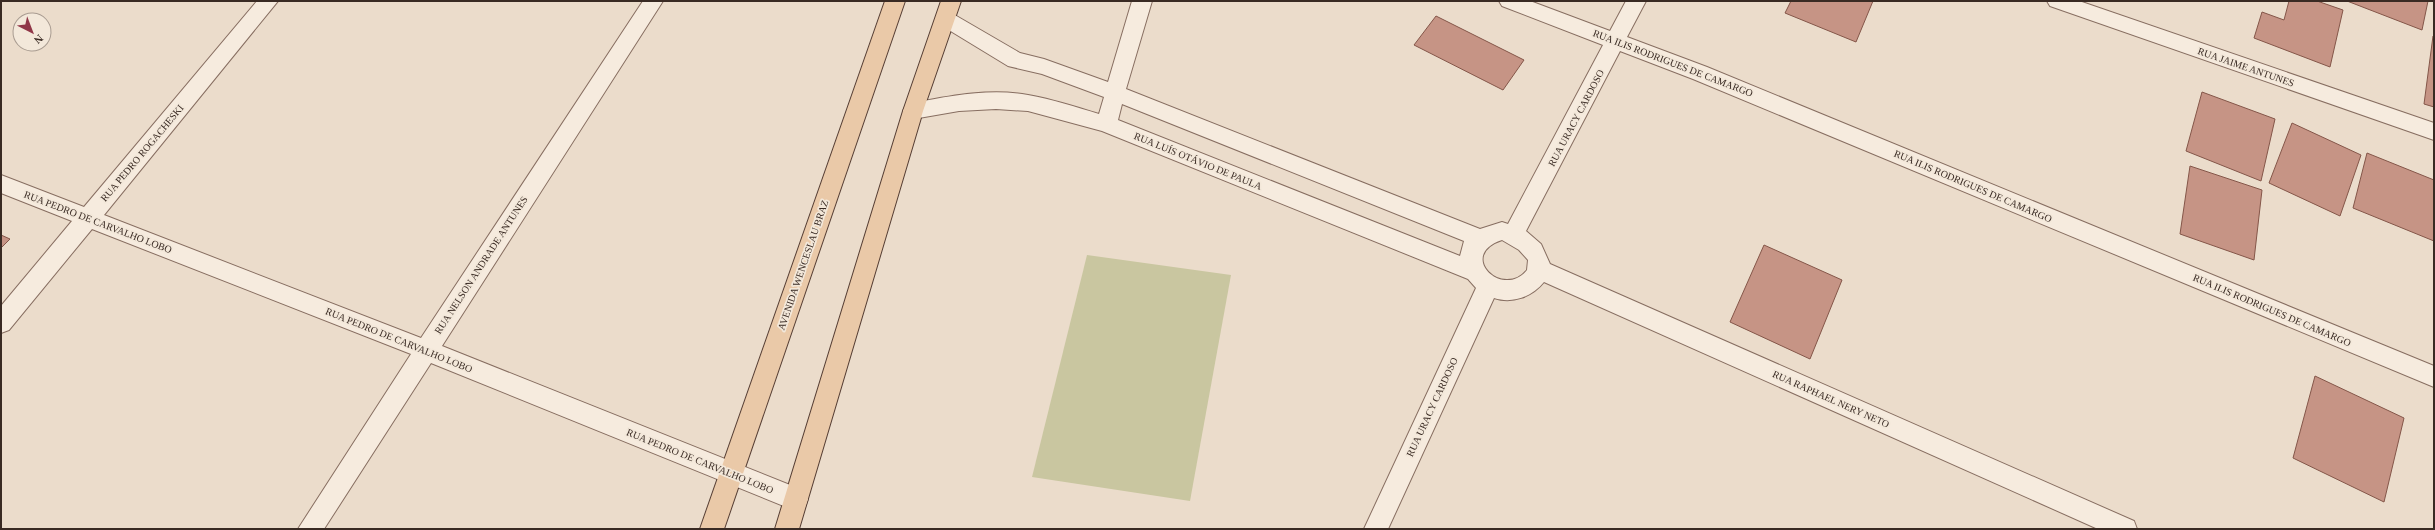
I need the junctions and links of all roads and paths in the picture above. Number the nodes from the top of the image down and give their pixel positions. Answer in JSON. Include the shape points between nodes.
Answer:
{"nodes":[{"id":1,"x":268,"y":1,"type":"edge"},
{"id":2,"x":653,"y":1,"type":"edge"},
{"id":3,"x":895,"y":1,"type":"edge"},
{"id":4,"x":1142,"y":1,"type":"edge"},
{"id":5,"x":1509,"y":1,"type":"edge"},
{"id":6,"x":1636,"y":1,"type":"edge"},
{"id":7,"x":2057,"y":1,"type":"edge"},
{"id":8,"x":949,"y":10,"type":"edge"},
{"id":9,"x":1616,"y":41,"type":"junction"},
{"id":10,"x":1114,"y":93,"type":"junction"},
{"id":11,"x":913,"y":111,"type":"junction"},
{"id":12,"x":1106,"y":124,"type":"junction"},
{"id":13,"x":2434,"y":132,"type":"edge"},
{"id":14,"x":1,"y":184,"type":"edge"},
{"id":15,"x":88,"y":218,"type":"junction"},
{"id":16,"x":1514,"y":234,"type":"junction"},
{"id":17,"x":1480,"y":238,"type":"junction"},
{"id":18,"x":1538,"y":269,"type":"junction"},
{"id":19,"x":1480,"y":278,"type":"junction"},
{"id":20,"x":1,"y":322,"type":"edge"},
{"id":21,"x":426,"y":350,"type":"junction"},
{"id":22,"x":2434,"y":377,"type":"edge"},
{"id":23,"x":730,"y":474,"type":"junction"},
{"id":24,"x":796,"y":499,"type":"junction"},
{"id":25,"x":1383,"y":527,"type":"edge"},
{"id":26,"x":310,"y":529,"type":"edge"},
{"id":27,"x":712,"y":529,"type":"edge"},
{"id":28,"x":787,"y":529,"type":"edge"},
{"id":29,"x":2125,"y":529,"type":"edge"}],
"edges":[{"from":1,"to":15,"type":"street","name":"RUA PEDRO ROGACHESKI"},
{"from":2,"to":21,"type":"street","name":"RUA NELSON ANDRADE ANTUNES"},
{"from":3,"to":23,"type":"main road","name":"AVENIDA WENCESLAU BRAZ"},
{"from":4,"to":10,"type":"street"},
{"from":5,"to":9,"type":"street","name":"RUA ILIS RODRIGUES DE CAMARGO"},
{"from":6,"to":9,"type":"street","name":"RUA URACY CARDOSO"},
{"from":7,"to":13,"type":"street","name":"RUA JAIME ANTUNES"},
{"from":8,"to":10,"type":"street","via":[[1015,60],[1044,67]]},
{"from":8,"to":11,"type":"main road"},
{"from":9,"to":16,"type":"street","name":"RUA URACY CARDOSO"},
{"from":9,"to":22,"type":"street","name":"RUA ILIS RODRIGUES DE CAMARGO","via":[[1700,73]]},
{"from":10,"to":12,"type":"street"},
{"from":10,"to":17,"type":"street"},
{"from":11,"to":12,"type":"street","name":"RUA LUÍS OTÁVIO DE PAULA","via":[[959,103],[1028,103]]},
{"from":11,"to":24,"type":"main road"},
{"from":12,"to":19,"type":"street","name":"RUA LUÍS OTÁVIO DE PAULA"},
{"from":14,"to":15,"type":"street","name":"RUA PEDRO DE CARVALHO LOBO"},
{"from":15,"to":20,"type":"street","name":"RUA PEDRO ROGACHESKI"},
{"from":15,"to":21,"type":"street","name":"RUA PEDRO DE CARVALHO LOBO"},
{"from":16,"to":17,"type":"street","via":[[1491,233]]},
{"from":16,"to":18,"type":"street","via":[[1534,248]]},
{"from":17,"to":19,"type":"street","via":[[1472,247],[1469,259]]},
{"from":18,"to":19,"type":"street","via":[[1534,279],[1525,287],[1514,291],[1501,291]]},
{"from":18,"to":29,"type":"street","name":"RUA RAPHAEL NERY NETO"},
{"from":19,"to":25,"type":"street","name":"RUA URACY CARDOSO"},
{"from":21,"to":23,"type":"street","name":"RUA PEDRO DE CARVALHO LOBO"},
{"from":21,"to":26,"type":"street","name":"RUA NELSON ANDRADE ANTUNES"},
{"from":23,"to":24,"type":"street","name":"RUA PEDRO DE CARVALHO LOBO"},
{"from":23,"to":27,"type":"main road","name":"AVENIDA WENCESLAU BRAZ"},
{"from":24,"to":28,"type":"main road"}]}
